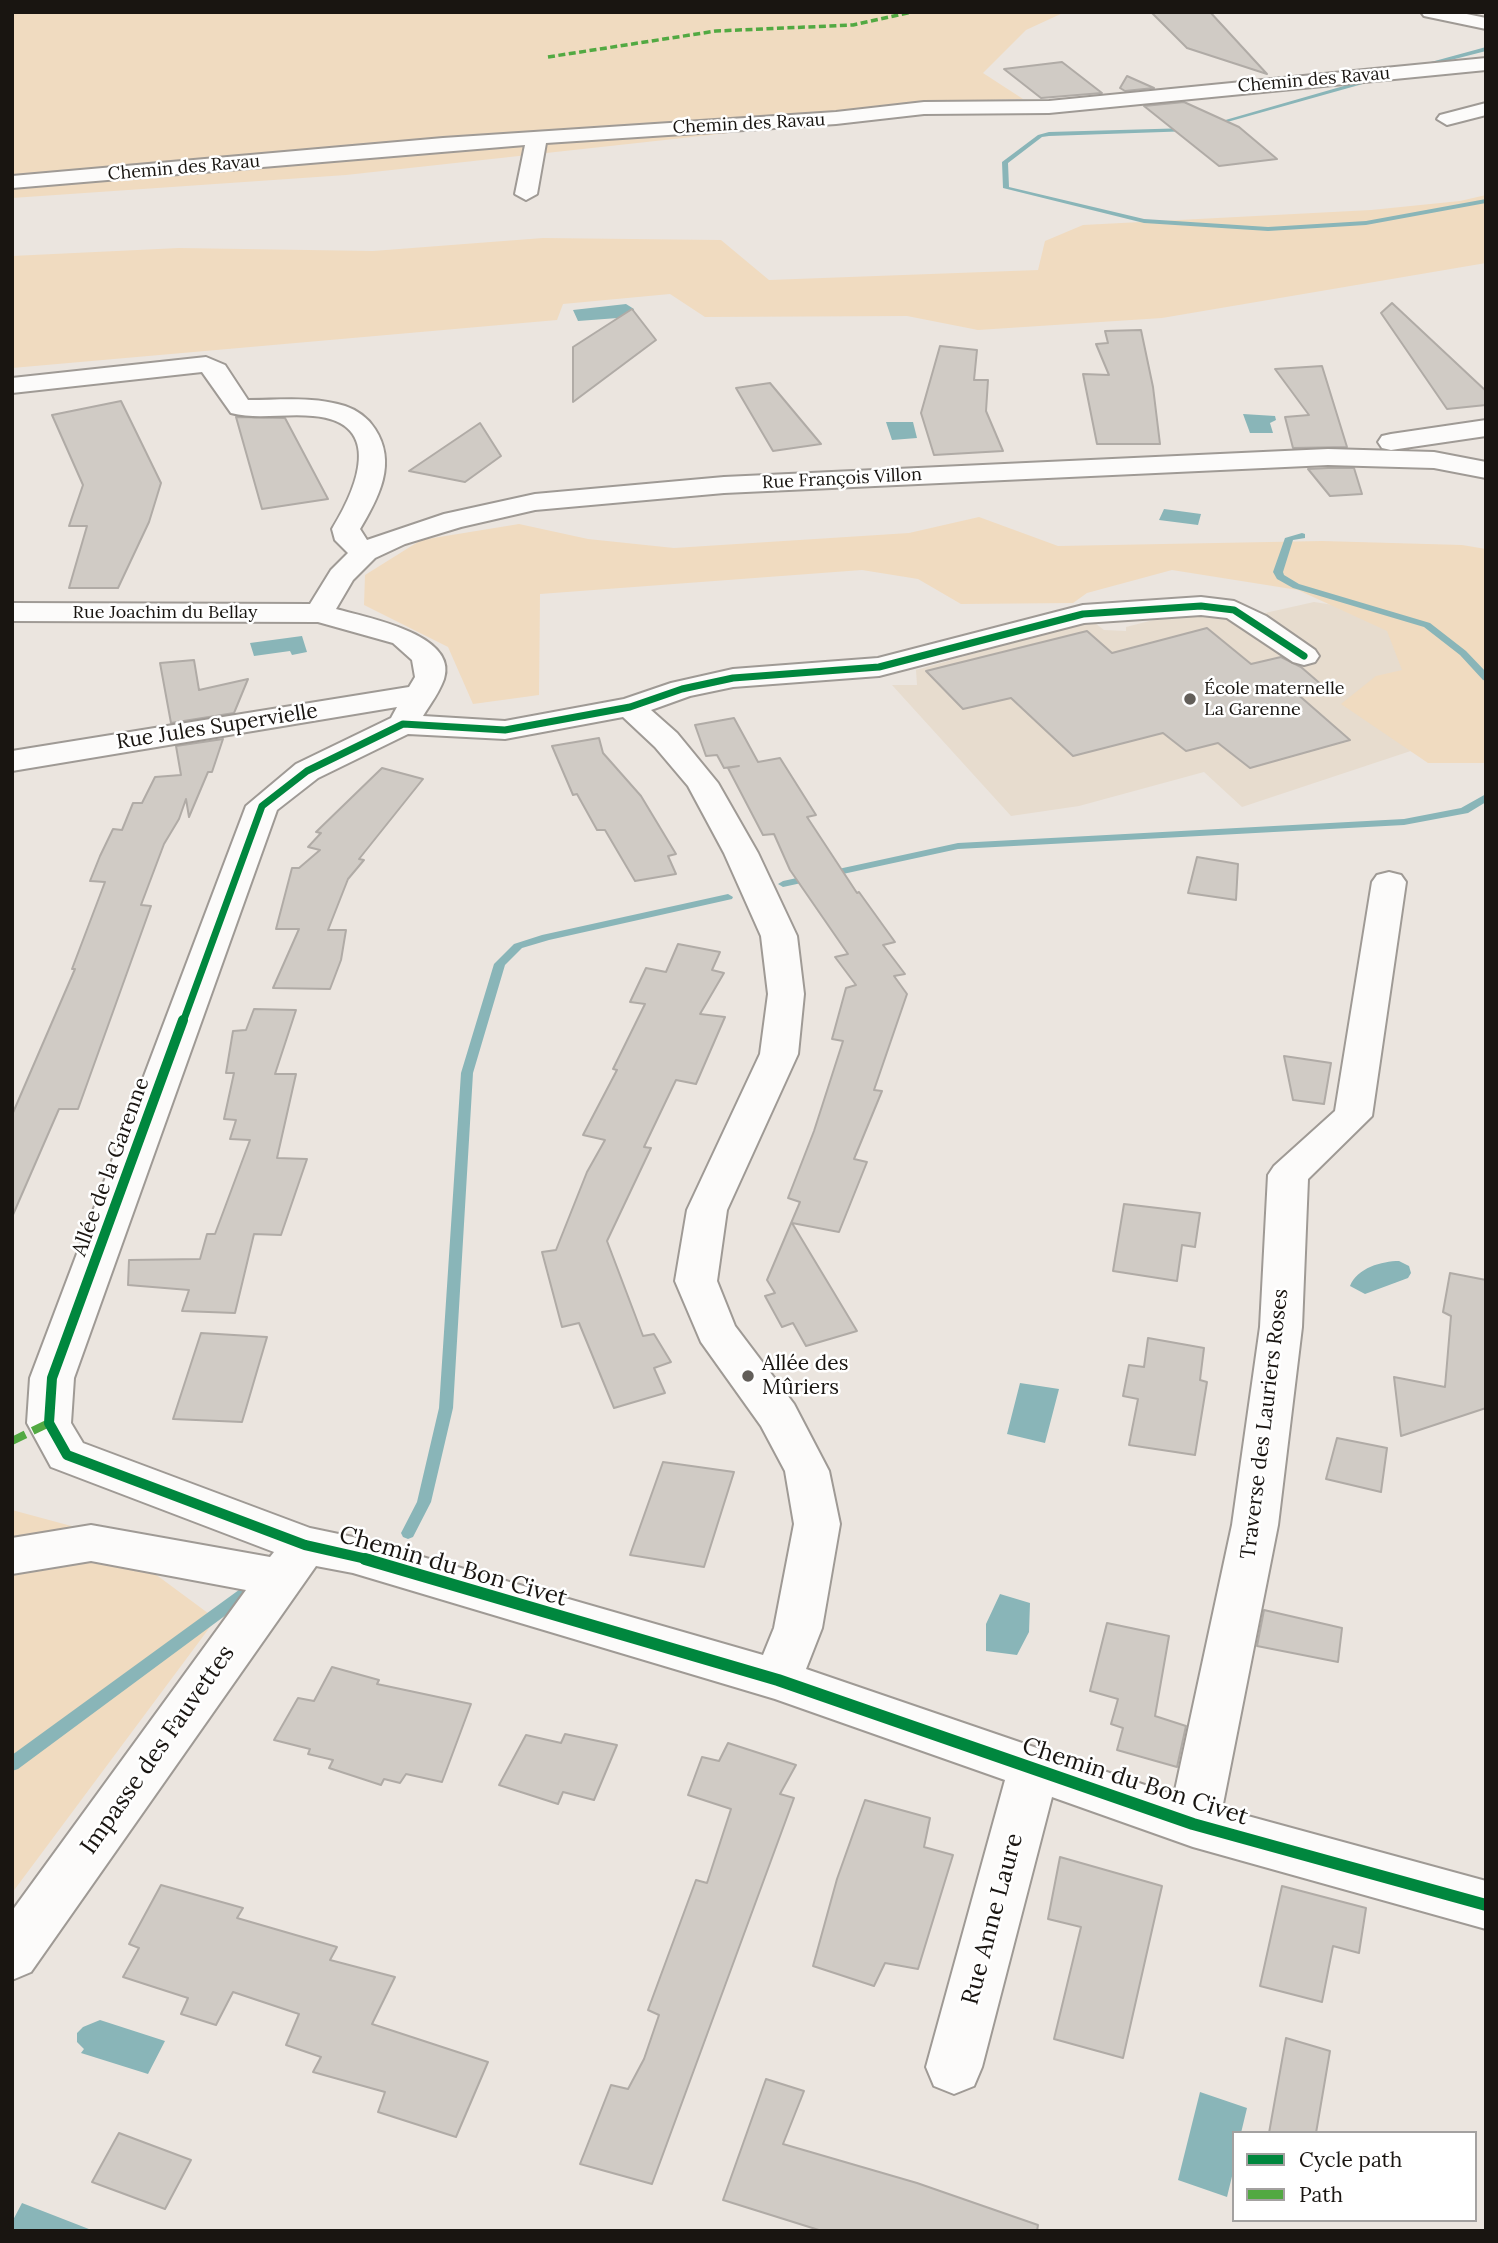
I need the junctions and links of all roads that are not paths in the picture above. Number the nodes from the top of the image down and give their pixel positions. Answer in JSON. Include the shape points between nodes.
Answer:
{"nodes":[{"id":1,"x":1430,"y":12,"type":"edge"},
{"id":2,"x":1486,"y":24,"type":"edge"},
{"id":3,"x":1486,"y":64,"type":"edge"},
{"id":4,"x":1486,"y":109,"type":"edge"},
{"id":5,"x":1447,"y":119,"type":"dead end"},
{"id":6,"x":537,"y":140,"type":"junction"},
{"id":7,"x":12,"y":182,"type":"edge"},
{"id":8,"x":526,"y":194,"type":"dead end"},
{"id":9,"x":12,"y":386,"type":"edge"},
{"id":10,"x":1486,"y":428,"type":"edge"},
{"id":11,"x":1328,"y":457,"type":"junction"},
{"id":12,"x":1486,"y":470,"type":"edge"},
{"id":13,"x":365,"y":552,"type":"junction"},
{"id":14,"x":12,"y":612,"type":"edge"},
{"id":15,"x":318,"y":613,"type":"junction"},
{"id":16,"x":1304,"y":656,"type":"dead end"},
{"id":17,"x":630,"y":708,"type":"junction"},
{"id":18,"x":412,"y":709,"type":"junction"},
{"id":19,"x":12,"y":761,"type":"edge"},
{"id":20,"x":1388,"y":882,"type":"dead end"},
{"id":21,"x":12,"y":1556,"type":"edge"},
{"id":22,"x":293,"y":1561,"type":"junction"},
{"id":23,"x":778,"y":1681,"type":"junction"},
{"id":24,"x":1033,"y":1770,"type":"junction"},
{"id":25,"x":1193,"y":1824,"type":"junction"},
{"id":26,"x":1486,"y":1905,"type":"edge"},
{"id":27,"x":12,"y":1955,"type":"edge"},
{"id":28,"x":954,"y":2067,"type":"dead end"}],
"edges":[{"from":1,"to":2,"type":"street"},
{"from":3,"to":6,"type":"street","name":"Chemin des Ravau","via":[[1049,107],[924,108]]},
{"from":4,"to":5,"type":"street"},
{"from":6,"to":7,"type":"street","name":"Chemin des Ravau","via":[[443,144]]},
{"from":6,"to":8,"type":"street"},
{"from":9,"to":13,"type":"street","via":[[206,364],[216,370],[240,408],[346,415],[368,438],[375,462],[366,497],[346,529],[349,540]]},
{"from":10,"to":11,"type":"street","name":"Rue François Villon","via":[[1397,440]]},
{"from":11,"to":12,"type":"street","name":"Rue François Villon","via":[[1434,460]]},
{"from":11,"to":13,"type":"street","name":"Rue François Villon","via":[[724,485],[535,502],[454,520]]},
{"from":13,"to":15,"type":"street","via":[[341,576]]},
{"from":14,"to":15,"type":"street","name":"Rue Joachim du Bellay"},
{"from":15,"to":18,"type":"street","via":[[403,637],[427,657],[430,677]]},
{"from":16,"to":17,"type":"street","name":"Rue Jules Supervielle","via":[[1234,610],[1201,606],[1083,614],[879,667],[733,678],[682,689]]},
{"from":17,"to":18,"type":"street","name":"Rue Jules Supervielle","via":[[505,730]]},
{"from":17,"to":23,"type":"street","via":[[666,740],[702,783],[779,936],[786,994],[779,1054],[707,1210],[696,1280],[716,1331],[778,1416],[807,1471],[817,1524],[798,1628]]},
{"from":18,"to":19,"type":"street","name":"Rue Jules Supervielle"},
{"from":18,"to":22,"type":"street","name":"Allée de la Garenne","via":[[307,771],[262,806],[52,1378],[49,1423],[67,1455]]},
{"from":20,"to":25,"type":"street","name":"Traverse des Lauriers Roses","via":[[1353,1116],[1288,1175],[1281,1327],[1255,1525]]},
{"from":21,"to":22,"type":"street","via":[[91,1543]]},
{"from":22,"to":23,"type":"street","name":"Chemin du Bon Civet","via":[[354,1555]]},
{"from":22,"to":27,"type":"street","name":"Impasse des Fauvettes"},
{"from":23,"to":24,"type":"street","name":"Chemin du Bon Civet"},
{"from":24,"to":25,"type":"street","name":"Chemin du Bon Civet"},
{"from":24,"to":28,"type":"street","name":"Rue Anne Laure"},
{"from":25,"to":26,"type":"street","name":"Chemin du Bon Civet"}]}
